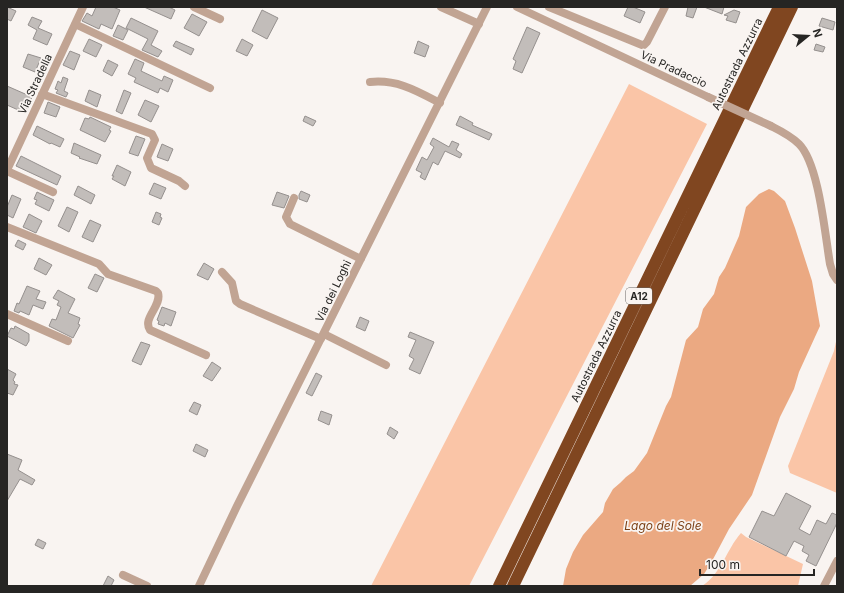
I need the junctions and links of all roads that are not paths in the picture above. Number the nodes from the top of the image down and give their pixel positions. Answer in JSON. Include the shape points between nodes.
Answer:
{"nodes":[{"id":1,"x":82,"y":7,"type":"edge"},
{"id":2,"x":194,"y":7,"type":"edge"},
{"id":3,"x":441,"y":7,"type":"edge"},
{"id":4,"x":487,"y":7,"type":"edge"},
{"id":5,"x":517,"y":7,"type":"edge"},
{"id":6,"x":549,"y":7,"type":"edge"},
{"id":7,"x":665,"y":7,"type":"edge"},
{"id":8,"x":779,"y":7,"type":"edge"},
{"id":9,"x":792,"y":7,"type":"edge"},
{"id":10,"x":220,"y":19,"type":"dead end"},
{"id":11,"x":75,"y":24,"type":"junction"},
{"id":12,"x":479,"y":24,"type":"junction"},
{"id":13,"x":370,"y":82,"type":"dead end"},
{"id":14,"x":210,"y":88,"type":"dead end"},
{"id":15,"x":42,"y":94,"type":"junction"},
{"id":16,"x":440,"y":103,"type":"junction"},
{"id":17,"x":7,"y":170,"type":"edge"},
{"id":18,"x":186,"y":186,"type":"dead end"},
{"id":19,"x":53,"y":192,"type":"dead end"},
{"id":20,"x":294,"y":198,"type":"dead end"},
{"id":21,"x":7,"y":228,"type":"edge"},
{"id":22,"x":361,"y":259,"type":"junction"},
{"id":23,"x":222,"y":272,"type":"dead end"},
{"id":24,"x":837,"y":280,"type":"edge"},
{"id":25,"x":7,"y":314,"type":"edge"},
{"id":26,"x":322,"y":337,"type":"junction"},
{"id":27,"x":68,"y":341,"type":"dead end"},
{"id":28,"x":206,"y":354,"type":"dead end"},
{"id":29,"x":386,"y":365,"type":"dead end"},
{"id":30,"x":837,"y":561,"type":"edge"},
{"id":31,"x":123,"y":575,"type":"dead end"},
{"id":32,"x":147,"y":586,"type":"edge"},
{"id":33,"x":199,"y":586,"type":"edge"},
{"id":34,"x":499,"y":586,"type":"edge"},
{"id":35,"x":513,"y":586,"type":"edge"},
{"id":36,"x":824,"y":586,"type":"edge"}],
"edges":[{"from":1,"to":11,"type":"street","name":"Via Stradella"},
{"from":2,"to":10,"type":"street"},
{"from":3,"to":12,"type":"street"},
{"from":4,"to":12,"type":"street","name":"Via dei Loghi"},
{"from":5,"to":24,"type":"street","name":"Via Pradaccio","bridge":true,"via":[[771,126],[800,145],[809,160],[818,189],[830,264]]},
{"from":6,"to":7,"type":"street","via":[[644,45]]},
{"from":8,"to":34,"type":"highway","name":"Autostrada Azzurra","number":"A12"},
{"from":9,"to":35,"type":"highway","number":"A12"},
{"from":11,"to":14,"type":"street"},
{"from":11,"to":15,"type":"street","name":"Via Stradella"},
{"from":12,"to":16,"type":"street","name":"Via dei Loghi"},
{"from":13,"to":16,"type":"street","via":[[398,83]]},
{"from":15,"to":17,"type":"street","name":"Via Stradella"},
{"from":15,"to":18,"type":"street","via":[[152,134],[155,140],[147,158],[150,168],[179,180]]},
{"from":16,"to":22,"type":"street","name":"Via dei Loghi"},
{"from":17,"to":19,"type":"street"},
{"from":20,"to":22,"type":"street","via":[[286,217],[290,224]]},
{"from":21,"to":28,"type":"street","via":[[99,264],[108,274],[156,291],[159,297],[148,321],[147,326],[150,330]]},
{"from":22,"to":26,"type":"street","name":"Via dei Loghi"},
{"from":23,"to":26,"type":"street","via":[[232,283],[236,301],[240,304]]},
{"from":25,"to":27,"type":"street"},
{"from":26,"to":29,"type":"street"},
{"from":26,"to":33,"type":"street","name":"Via dei Loghi"},
{"from":30,"to":36,"type":"street"},
{"from":31,"to":32,"type":"street"}]}
